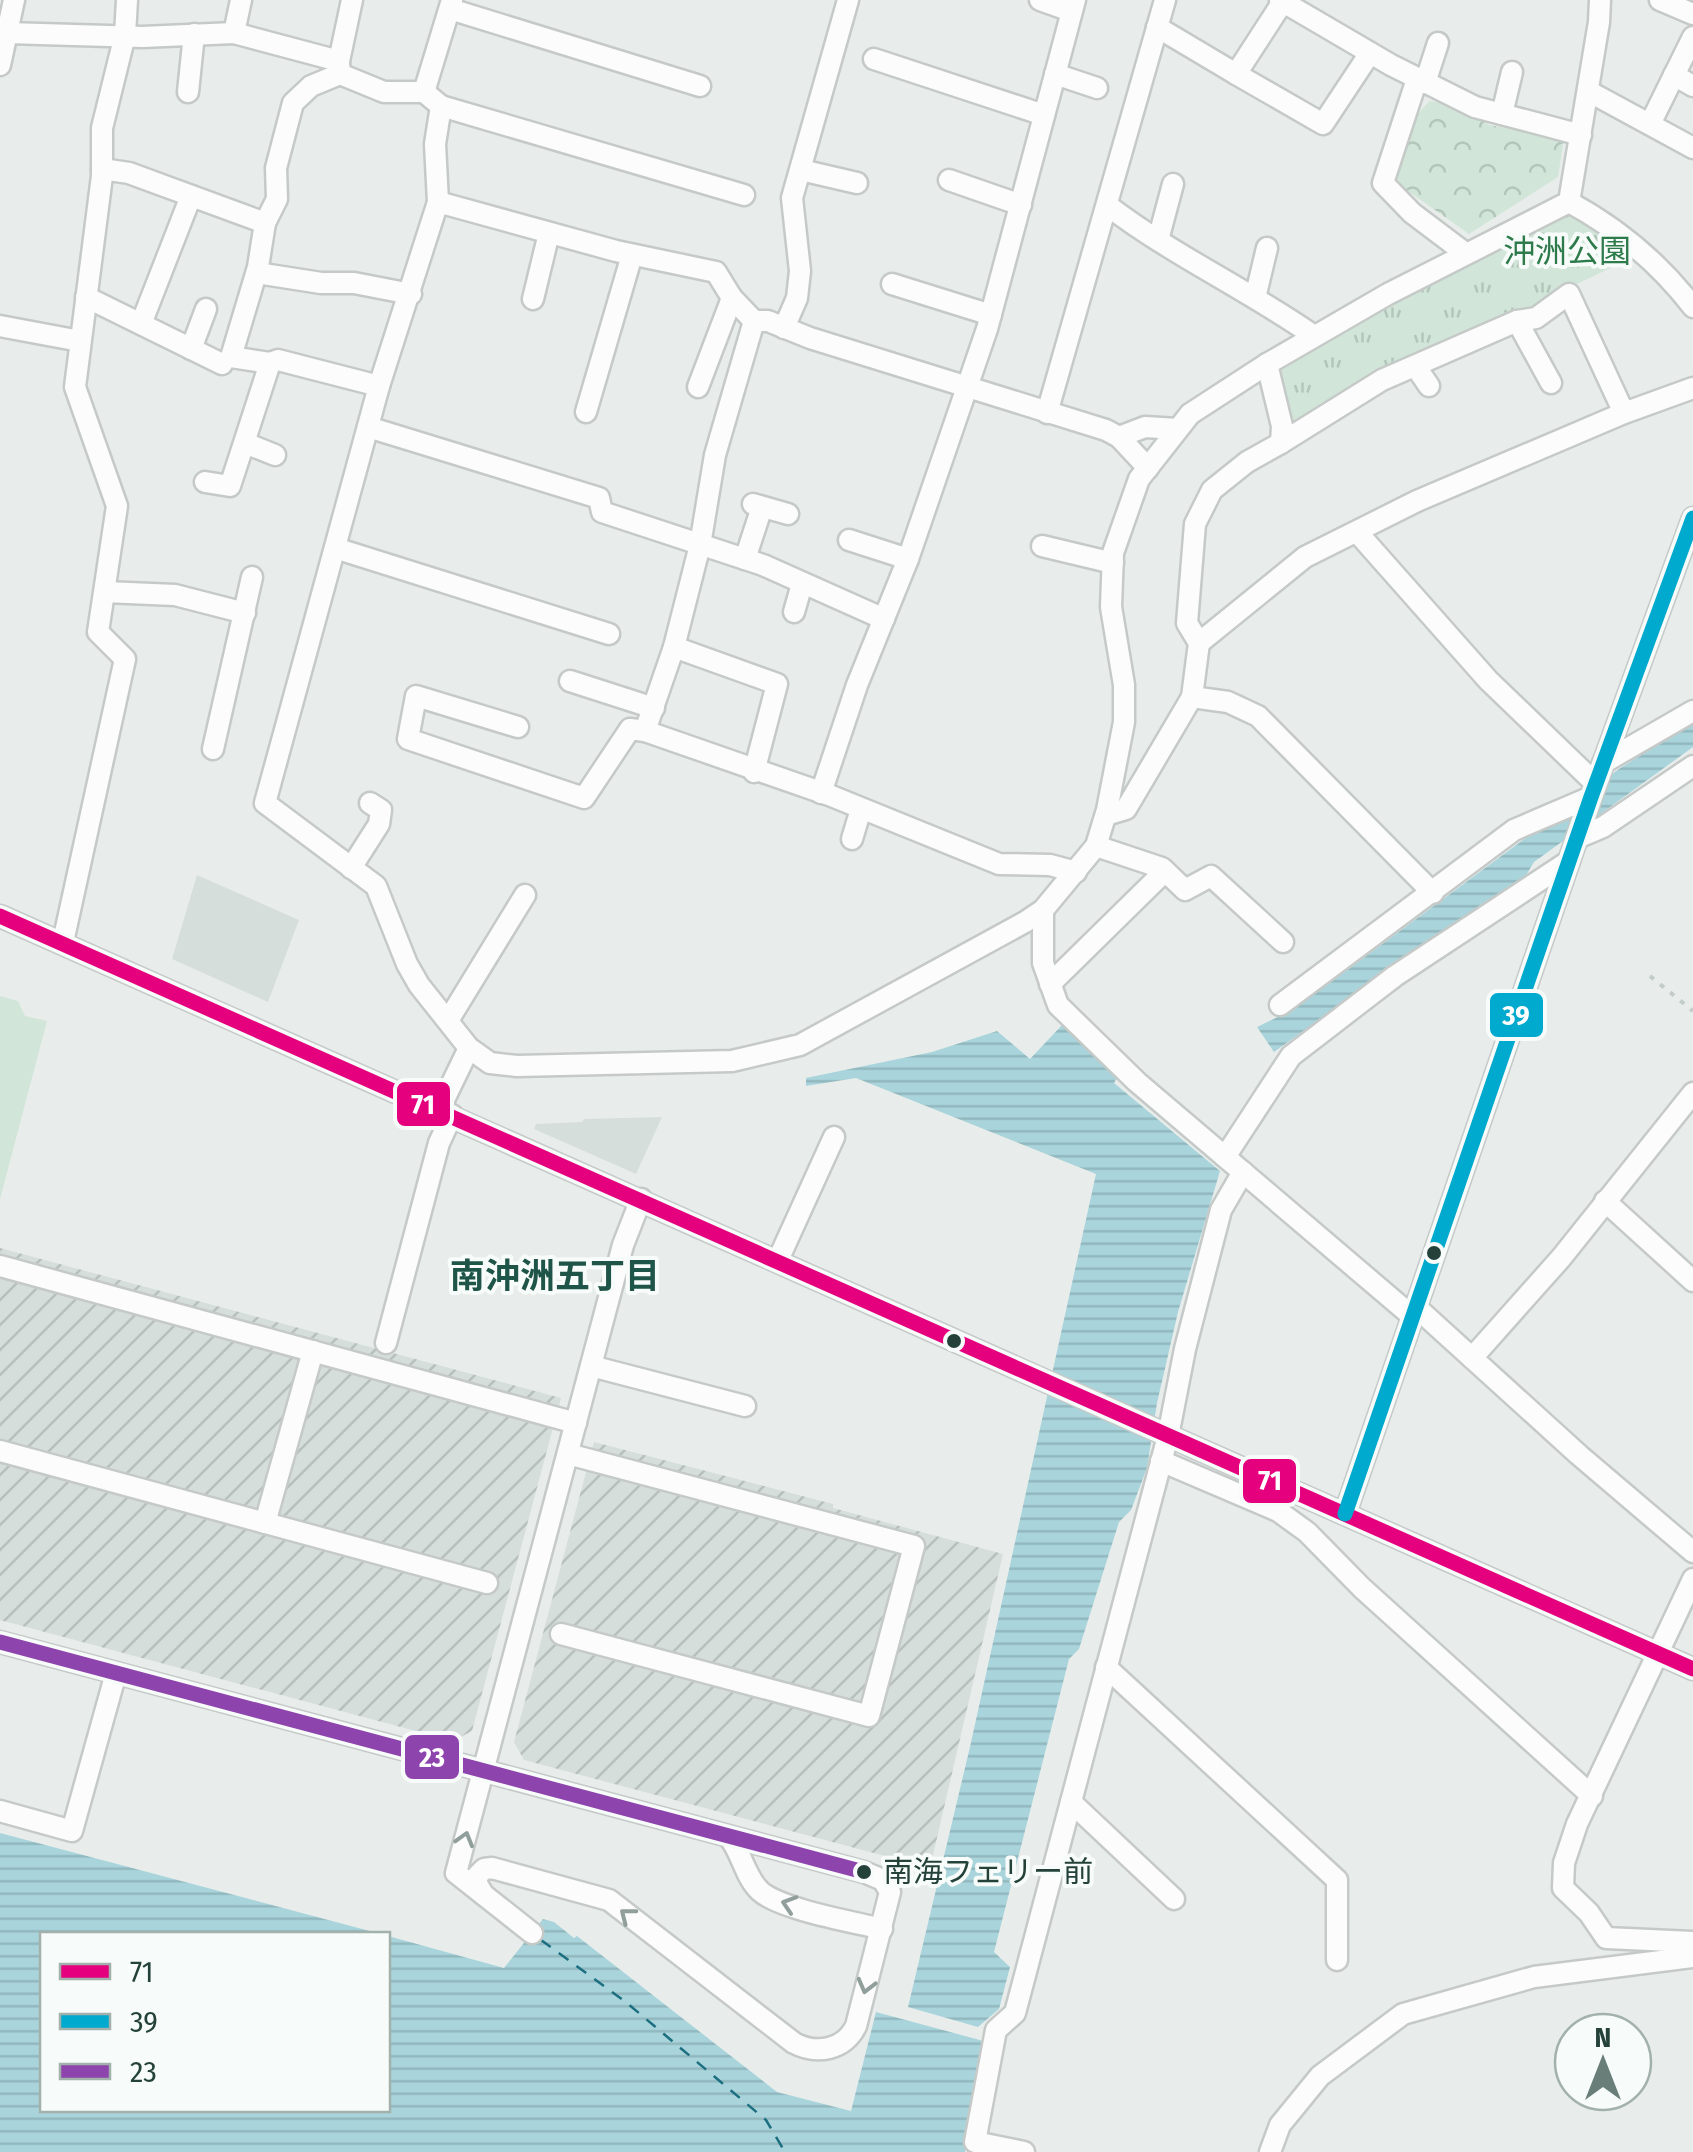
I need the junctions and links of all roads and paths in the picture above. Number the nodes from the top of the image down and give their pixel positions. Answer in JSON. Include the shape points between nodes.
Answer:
{"nodes":[{"id":1,"x":14,"y":0,"type":"edge"},
{"id":2,"x":127,"y":0,"type":"edge"},
{"id":3,"x":241,"y":0,"type":"edge"},
{"id":4,"x":352,"y":0,"type":"edge"},
{"id":5,"x":848,"y":0,"type":"edge"},
{"id":6,"x":1040,"y":0,"type":"edge"},
{"id":7,"x":1165,"y":0,"type":"edge"},
{"id":8,"x":1282,"y":0,"type":"edge"},
{"id":9,"x":1600,"y":0,"type":"edge"},
{"id":10,"x":1660,"y":0,"type":"edge"},
{"id":11,"x":451,"y":4,"type":"edge"},
{"id":12,"x":1073,"y":6,"type":"edge"},
{"id":13,"x":1693,"y":14,"type":"edge"},
{"id":14,"x":1157,"y":27,"type":"junction"},
{"id":15,"x":7,"y":33,"type":"junction"},
{"id":16,"x":234,"y":33,"type":"junction"},
{"id":17,"x":194,"y":34,"type":"junction"},
{"id":18,"x":126,"y":35,"type":"junction"},
{"id":19,"x":1693,"y":37,"type":"edge"},
{"id":20,"x":1438,"y":43,"type":"dead end"},
{"id":21,"x":1370,"y":52,"type":"junction"},
{"id":22,"x":874,"y":59,"type":"dead end"},
{"id":23,"x":0,"y":65,"type":"edge"},
{"id":24,"x":340,"y":68,"type":"junction"},
{"id":25,"x":1512,"y":72,"type":"dead end"},
{"id":26,"x":1055,"y":74,"type":"junction"},
{"id":27,"x":1236,"y":74,"type":"junction"},
{"id":28,"x":1421,"y":81,"type":"junction"},
{"id":29,"x":1684,"y":81,"type":"edge"},
{"id":30,"x":700,"y":86,"type":"dead end"},
{"id":31,"x":1096,"y":88,"type":"dead end"},
{"id":32,"x":1588,"y":91,"type":"junction"},
{"id":33,"x":188,"y":92,"type":"dead end"},
{"id":34,"x":424,"y":92,"type":"junction"},
{"id":35,"x":441,"y":106,"type":"junction"},
{"id":36,"x":1502,"y":114,"type":"junction"},
{"id":37,"x":1044,"y":115,"type":"junction"},
{"id":38,"x":1650,"y":124,"type":"junction"},
{"id":39,"x":1580,"y":136,"type":"junction"},
{"id":40,"x":1693,"y":148,"type":"edge"},
{"id":41,"x":102,"y":168,"type":"junction"},
{"id":42,"x":801,"y":170,"type":"junction"},
{"id":43,"x":949,"y":180,"type":"dead end"},
{"id":44,"x":856,"y":184,"type":"dead end"},
{"id":45,"x":1173,"y":184,"type":"dead end"},
{"id":46,"x":191,"y":196,"type":"junction"},
{"id":47,"x":744,"y":196,"type":"dead end"},
{"id":48,"x":438,"y":202,"type":"junction"},
{"id":49,"x":1569,"y":202,"type":"junction"},
{"id":50,"x":1021,"y":205,"type":"junction"},
{"id":51,"x":1107,"y":205,"type":"junction"},
{"id":52,"x":265,"y":223,"type":"junction"},
{"id":53,"x":549,"y":232,"type":"junction"},
{"id":54,"x":1158,"y":240,"type":"junction"},
{"id":55,"x":1266,"y":248,"type":"dead end"},
{"id":56,"x":1465,"y":254,"type":"junction"},
{"id":57,"x":632,"y":255,"type":"junction"},
{"id":58,"x":256,"y":273,"type":"junction"},
{"id":59,"x":892,"y":284,"type":"dead end"},
{"id":60,"x":411,"y":294,"type":"junction"},
{"id":61,"x":86,"y":297,"type":"junction"},
{"id":62,"x":533,"y":298,"type":"dead end"},
{"id":63,"x":732,"y":298,"type":"junction"},
{"id":64,"x":1255,"y":298,"type":"junction"},
{"id":65,"x":1693,"y":307,"type":"edge"},
{"id":66,"x":206,"y":309,"type":"dead end"},
{"id":67,"x":991,"y":316,"type":"junction"},
{"id":68,"x":754,"y":321,"type":"junction"},
{"id":69,"x":1517,"y":321,"type":"junction"},
{"id":70,"x":141,"y":324,"type":"junction"},
{"id":71,"x":0,"y":326,"type":"edge"},
{"id":72,"x":784,"y":328,"type":"junction"},
{"id":73,"x":1314,"y":336,"type":"junction"},
{"id":74,"x":80,"y":341,"type":"junction"},
{"id":75,"x":191,"y":349,"type":"junction"},
{"id":76,"x":222,"y":364,"type":"dead end"},
{"id":77,"x":270,"y":364,"type":"junction"},
{"id":78,"x":1267,"y":364,"type":"junction"},
{"id":79,"x":1416,"y":367,"type":"junction"},
{"id":80,"x":1551,"y":383,"type":"dead end"},
{"id":81,"x":966,"y":384,"type":"junction"},
{"id":82,"x":379,"y":386,"type":"junction"},
{"id":83,"x":1429,"y":386,"type":"dead end"},
{"id":84,"x":698,"y":387,"type":"dead end"},
{"id":85,"x":1693,"y":388,"type":"edge"},
{"id":86,"x":586,"y":412,"type":"dead end"},
{"id":87,"x":1047,"y":412,"type":"junction"},
{"id":88,"x":1624,"y":413,"type":"junction"},
{"id":89,"x":368,"y":427,"type":"junction"},
{"id":90,"x":1178,"y":430,"type":"junction"},
{"id":91,"x":1119,"y":437,"type":"junction"},
{"id":92,"x":245,"y":443,"type":"junction"},
{"id":93,"x":1281,"y":443,"type":"junction"},
{"id":94,"x":275,"y":455,"type":"dead end"},
{"id":95,"x":1148,"y":468,"type":"junction"},
{"id":96,"x":206,"y":482,"type":"dead end"},
{"id":97,"x":788,"y":514,"type":"dead end"},
{"id":98,"x":1693,"y":518,"type":"edge"},
{"id":99,"x":1356,"y":532,"type":"junction"},
{"id":100,"x":849,"y":540,"type":"dead end"},
{"id":101,"x":700,"y":545,"type":"junction"},
{"id":102,"x":1042,"y":546,"type":"dead end"},
{"id":103,"x":336,"y":548,"type":"junction"},
{"id":104,"x":908,"y":559,"type":"junction"},
{"id":105,"x":745,"y":560,"type":"junction"},
{"id":106,"x":1113,"y":563,"type":"junction"},
{"id":107,"x":252,"y":577,"type":"dead end"},
{"id":108,"x":802,"y":584,"type":"junction"},
{"id":109,"x":105,"y":592,"type":"junction"},
{"id":110,"x":794,"y":612,"type":"dead end"},
{"id":111,"x":245,"y":614,"type":"junction"},
{"id":112,"x":884,"y":619,"type":"junction"},
{"id":113,"x":609,"y":634,"type":"dead end"},
{"id":114,"x":1199,"y":643,"type":"junction"},
{"id":115,"x":674,"y":647,"type":"junction"},
{"id":116,"x":570,"y":681,"type":"dead end"},
{"id":117,"x":1192,"y":697,"type":"junction"},
{"id":118,"x":654,"y":708,"type":"junction"},
{"id":119,"x":1693,"y":711,"type":"edge"},
{"id":120,"x":518,"y":727,"type":"dead end"},
{"id":121,"x":645,"y":731,"type":"junction"},
{"id":122,"x":213,"y":749,"type":"dead end"},
{"id":123,"x":1604,"y":763,"type":"junction"},
{"id":124,"x":1693,"y":766,"type":"edge"},
{"id":125,"x":754,"y":772,"type":"junction"},
{"id":126,"x":1594,"y":791,"type":"junction"},
{"id":127,"x":821,"y":793,"type":"junction"},
{"id":128,"x":370,"y":803,"type":"dead end"},
{"id":129,"x":861,"y":809,"type":"junction"},
{"id":130,"x":1106,"y":815,"type":"junction"},
{"id":131,"x":1577,"y":838,"type":"junction"},
{"id":132,"x":852,"y":840,"type":"dead end"},
{"id":133,"x":1096,"y":846,"type":"junction"},
{"id":134,"x":1569,"y":861,"type":"junction"},
{"id":135,"x":351,"y":868,"type":"junction"},
{"id":136,"x":1165,"y":871,"type":"junction"},
{"id":137,"x":1076,"y":872,"type":"junction"},
{"id":138,"x":1433,"y":892,"type":"junction"},
{"id":139,"x":525,"y":895,"type":"dead end"},
{"id":140,"x":1043,"y":910,"type":"junction"},
{"id":141,"x":0,"y":916,"type":"edge"},
{"id":142,"x":62,"y":942,"type":"junction"},
{"id":143,"x":1284,"y":942,"type":"dead end"},
{"id":144,"x":1650,"y":976,"type":"dead end"},
{"id":145,"x":1050,"y":984,"type":"junction"},
{"id":146,"x":1280,"y":1005,"type":"dead end"},
{"id":147,"x":1693,"y":1012,"type":"edge"},
{"id":148,"x":448,"y":1020,"type":"junction"},
{"id":149,"x":469,"y":1048,"type":"junction"},
{"id":150,"x":1693,"y":1094,"type":"edge"},
{"id":151,"x":446,"y":1112,"type":"junction"},
{"id":152,"x":834,"y":1137,"type":"dead end"},
{"id":153,"x":1225,"y":1158,"type":"junction"},
{"id":154,"x":1243,"y":1172,"type":"junction"},
{"id":155,"x":641,"y":1199,"type":"junction"},
{"id":156,"x":1605,"y":1202,"type":"junction"},
{"id":157,"x":778,"y":1260,"type":"junction"},
{"id":158,"x":0,"y":1266,"type":"edge"},
{"id":159,"x":1693,"y":1280,"type":"edge"},
{"id":160,"x":1415,"y":1313,"type":"junction"},
{"id":161,"x":386,"y":1343,"type":"dead end"},
{"id":162,"x":313,"y":1351,"type":"junction"},
{"id":163,"x":1472,"y":1358,"type":"junction"},
{"id":164,"x":591,"y":1366,"type":"junction"},
{"id":165,"x":744,"y":1406,"type":"dead end"},
{"id":166,"x":576,"y":1422,"type":"junction"},
{"id":167,"x":1168,"y":1436,"type":"junction"},
{"id":168,"x":0,"y":1452,"type":"edge"},
{"id":169,"x":568,"y":1454,"type":"junction"},
{"id":170,"x":1161,"y":1461,"type":"junction"},
{"id":171,"x":1345,"y":1514,"type":"junction"},
{"id":172,"x":265,"y":1523,"type":"junction"},
{"id":173,"x":1693,"y":1552,"type":"edge"},
{"id":174,"x":1693,"y":1579,"type":"edge"},
{"id":175,"x":487,"y":1583,"type":"dead end"},
{"id":176,"x":561,"y":1634,"type":"dead end"},
{"id":177,"x":0,"y":1642,"type":"edge"},
{"id":178,"x":1659,"y":1654,"type":"junction"},
{"id":179,"x":1106,"y":1667,"type":"junction"},
{"id":180,"x":1693,"y":1668,"type":"edge"},
{"id":181,"x":116,"y":1673,"type":"junction"},
{"id":182,"x":482,"y":1771,"type":"junction"},
{"id":183,"x":1592,"y":1796,"type":"junction"},
{"id":184,"x":1071,"y":1802,"type":"junction"},
{"id":185,"x":0,"y":1811,"type":"edge"},
{"id":186,"x":729,"y":1836,"type":"junction"},
{"id":187,"x":483,"y":1894,"type":"junction"},
{"id":188,"x":1174,"y":1898,"type":"dead end"},
{"id":189,"x":882,"y":1929,"type":"junction"},
{"id":190,"x":532,"y":1933,"type":"dead end"},
{"id":191,"x":1693,"y":1942,"type":"edge"},
{"id":192,"x":1693,"y":1957,"type":"edge"},
{"id":193,"x":1337,"y":1960,"type":"dead end"},
{"id":194,"x":1024,"y":2152,"type":"edge"},
{"id":195,"x":1270,"y":2152,"type":"edge"}],
"edges":[{"from":1,"to":15,"type":"street"},
{"from":2,"to":18,"type":"street"},
{"from":3,"to":16,"type":"street"},
{"from":4,"to":24,"type":"street"},
{"from":5,"to":42,"type":"street"},
{"from":6,"to":12,"type":"street"},
{"from":7,"to":14,"type":"street"},
{"from":8,"to":21,"type":"street"},
{"from":8,"to":27,"type":"street"},
{"from":9,"to":32,"type":"street"},
{"from":10,"to":13,"type":"street"},
{"from":11,"to":30,"type":"street"},
{"from":11,"to":34,"type":"street"},
{"from":12,"to":26,"type":"street"},
{"from":14,"to":27,"type":"street"},
{"from":14,"to":51,"type":"street"},
{"from":15,"to":18,"type":"street"},
{"from":15,"to":23,"type":"street"},
{"from":16,"to":17,"type":"street"},
{"from":16,"to":24,"type":"street"},
{"from":17,"to":18,"type":"street"},
{"from":17,"to":33,"type":"street"},
{"from":18,"to":41,"type":"street","via":[[102,128]]},
{"from":19,"to":29,"type":"street"},
{"from":20,"to":28,"type":"street"},
{"from":21,"to":27,"type":"street","via":[[1323,124]]},
{"from":21,"to":28,"type":"street"},
{"from":22,"to":37,"type":"street"},
{"from":24,"to":34,"type":"street","via":[[384,92]]},
{"from":24,"to":52,"type":"street","via":[[294,103],[276,168],[277,200]]},
{"from":25,"to":36,"type":"street"},
{"from":26,"to":31,"type":"street"},
{"from":26,"to":37,"type":"street"},
{"from":28,"to":36,"type":"street"},
{"from":28,"to":56,"type":"street","via":[[1383,183]]},
{"from":29,"to":38,"type":"street"},
{"from":32,"to":38,"type":"street"},
{"from":32,"to":39,"type":"street"},
{"from":34,"to":35,"type":"street"},
{"from":35,"to":47,"type":"street"},
{"from":35,"to":48,"type":"street"},
{"from":36,"to":39,"type":"street"},
{"from":37,"to":50,"type":"street"},
{"from":38,"to":40,"type":"street"},
{"from":39,"to":49,"type":"street"},
{"from":41,"to":46,"type":"street"},
{"from":41,"to":61,"type":"street"},
{"from":42,"to":44,"type":"street"},
{"from":42,"to":72,"type":"street","via":[[792,198],[800,271]]},
{"from":43,"to":50,"type":"street"},
{"from":45,"to":54,"type":"street"},
{"from":46,"to":52,"type":"street"},
{"from":46,"to":70,"type":"street"},
{"from":48,"to":53,"type":"street"},
{"from":48,"to":60,"type":"street"},
{"from":49,"to":56,"type":"street"},
{"from":49,"to":65,"type":"street","via":[[1610,224],[1672,278]]},
{"from":50,"to":67,"type":"street"},
{"from":51,"to":54,"type":"street"},
{"from":51,"to":87,"type":"street"},
{"from":52,"to":58,"type":"street"},
{"from":53,"to":57,"type":"street"},
{"from":53,"to":62,"type":"street"},
{"from":54,"to":64,"type":"street"},
{"from":55,"to":64,"type":"street"},
{"from":56,"to":73,"type":"street"},
{"from":57,"to":63,"type":"street","via":[[716,272]]},
{"from":57,"to":86,"type":"street"},
{"from":58,"to":60,"type":"street"},
{"from":58,"to":77,"type":"street","via":[[232,356]]},
{"from":59,"to":67,"type":"street"},
{"from":60,"to":82,"type":"street"},
{"from":61,"to":70,"type":"street"},
{"from":61,"to":74,"type":"street"},
{"from":63,"to":68,"type":"street"},
{"from":63,"to":84,"type":"street"},
{"from":64,"to":73,"type":"street"},
{"from":66,"to":75,"type":"street"},
{"from":67,"to":81,"type":"street"},
{"from":68,"to":72,"type":"street"},
{"from":68,"to":101,"type":"street","via":[[715,455]]},
{"from":69,"to":79,"type":"street"},
{"from":69,"to":80,"type":"street"},
{"from":69,"to":88,"type":"street","via":[[1536,318],[1569,294]]},
{"from":70,"to":75,"type":"street"},
{"from":71,"to":74,"type":"street"},
{"from":72,"to":81,"type":"street"},
{"from":73,"to":78,"type":"street"},
{"from":74,"to":109,"type":"street","via":[[75,387],[118,506]]},
{"from":75,"to":76,"type":"street"},
{"from":77,"to":82,"type":"street","via":[[278,360]]},
{"from":77,"to":92,"type":"street"},
{"from":78,"to":90,"type":"street","via":[[1190,414]]},
{"from":78,"to":93,"type":"street"},
{"from":79,"to":83,"type":"street"},
{"from":79,"to":93,"type":"street","via":[[1382,380]]},
{"from":81,"to":87,"type":"street"},
{"from":81,"to":104,"type":"street"},
{"from":82,"to":89,"type":"street"},
{"from":85,"to":88,"type":"street"},
{"from":87,"to":91,"type":"street"},
{"from":88,"to":99,"type":"street"},
{"from":89,"to":101,"type":"street","via":[[600,498],[602,512]]},
{"from":89,"to":103,"type":"street"},
{"from":90,"to":91,"type":"street","via":[[1144,427]]},
{"from":90,"to":95,"type":"street"},
{"from":91,"to":95,"type":"street"},
{"from":92,"to":94,"type":"street"},
{"from":92,"to":96,"type":"street","via":[[230,486]]},
{"from":93,"to":114,"type":"street","via":[[1212,490],[1195,524],[1187,623]]},
{"from":95,"to":106,"type":"street"},
{"from":97,"to":105,"type":"street","via":[[757,505]]},
{"from":98,"to":123,"type":"street"},
{"from":99,"to":114,"type":"street","via":[[1305,557]]},
{"from":99,"to":126,"type":"street"},
{"from":100,"to":104,"type":"street"},
{"from":101,"to":105,"type":"street"},
{"from":101,"to":115,"type":"street"},
{"from":102,"to":106,"type":"street"},
{"from":103,"to":113,"type":"street"},
{"from":103,"to":135,"type":"street","via":[[264,803]]},
{"from":104,"to":112,"type":"street"},
{"from":105,"to":108,"type":"street","via":[[785,566]]},
{"from":106,"to":130,"type":"street","via":[[1111,607],[1124,722]]},
{"from":107,"to":111,"type":"street"},
{"from":108,"to":110,"type":"street"},
{"from":108,"to":112,"type":"street"},
{"from":109,"to":111,"type":"street","via":[[174,595]]},
{"from":109,"to":142,"type":"street","via":[[98,632],[125,660]]},
{"from":111,"to":122,"type":"street"},
{"from":112,"to":127,"type":"street"},
{"from":114,"to":117,"type":"street"},
{"from":115,"to":118,"type":"street"},
{"from":115,"to":125,"type":"street","via":[[776,684]]},
{"from":116,"to":118,"type":"street"},
{"from":117,"to":130,"type":"street","via":[[1126,809]]},
{"from":117,"to":138,"type":"street","via":[[1228,702],[1258,716]]},
{"from":118,"to":121,"type":"street"},
{"from":119,"to":123,"type":"street"},
{"from":120,"to":121,"type":"street","via":[[416,696],[408,739],[584,798],[630,729]]},
{"from":121,"to":125,"type":"street"},
{"from":123,"to":126,"type":"street"},
{"from":124,"to":131,"type":"street"},
{"from":125,"to":127,"type":"street"},
{"from":126,"to":131,"type":"street"},
{"from":126,"to":138,"type":"street","via":[[1514,830]]},
{"from":127,"to":129,"type":"street"},
{"from":128,"to":135,"type":"street","via":[[381,810],[379,824]]},
{"from":129,"to":132,"type":"street"},
{"from":129,"to":137,"type":"street","via":[[999,864]]},
{"from":130,"to":133,"type":"street"},
{"from":131,"to":134,"type":"street"},
{"from":133,"to":136,"type":"street"},
{"from":133,"to":137,"type":"street"},
{"from":134,"to":153,"type":"street","via":[[1290,1056]]},
{"from":134,"to":160,"type":"street"},
{"from":135,"to":148,"type":"street","via":[[376,886],[419,985]]},
{"from":136,"to":143,"type":"street","via":[[1185,890],[1212,876]]},
{"from":136,"to":145,"type":"street"},
{"from":137,"to":140,"type":"street"},
{"from":138,"to":146,"type":"street"},
{"from":139,"to":148,"type":"street"},
{"from":140,"to":145,"type":"street"},
{"from":140,"to":149,"type":"street","via":[[800,1045],[732,1061],[517,1066],[490,1063]]},
{"from":141,"to":142,"type":"street"},
{"from":142,"to":151,"type":"street"},
{"from":144,"to":147,"type":"path"},
{"from":145,"to":153,"type":"street","via":[[1058,1005]]},
{"from":148,"to":149,"type":"street"},
{"from":149,"to":151,"type":"street"},
{"from":150,"to":156,"type":"street"},
{"from":151,"to":155,"type":"street"},
{"from":151,"to":161,"type":"street"},
{"from":152,"to":157,"type":"street"},
{"from":153,"to":154,"type":"street"},
{"from":154,"to":160,"type":"street"},
{"from":154,"to":167,"type":"street","via":[[1221,1210]]},
{"from":155,"to":157,"type":"street"},
{"from":155,"to":164,"type":"street"},
{"from":156,"to":159,"type":"street"},
{"from":156,"to":163,"type":"street"},
{"from":157,"to":167,"type":"street"},
{"from":158,"to":162,"type":"street"},
{"from":160,"to":163,"type":"street"},
{"from":160,"to":171,"type":"street"},
{"from":162,"to":166,"type":"street"},
{"from":162,"to":172,"type":"street"},
{"from":163,"to":173,"type":"street"},
{"from":164,"to":165,"type":"street"},
{"from":164,"to":166,"type":"street"},
{"from":166,"to":169,"type":"street"},
{"from":167,"to":170,"type":"street"},
{"from":167,"to":171,"type":"street"},
{"from":168,"to":172,"type":"street"},
{"from":169,"to":176,"type":"street","via":[[914,1546],[869,1716]]},
{"from":169,"to":182,"type":"street"},
{"from":170,"to":179,"type":"street"},
{"from":170,"to":183,"type":"street","via":[[1278,1511],[1306,1532]]},
{"from":171,"to":178,"type":"street"},
{"from":172,"to":175,"type":"street"},
{"from":174,"to":178,"type":"street"},
{"from":177,"to":181,"type":"street"},
{"from":178,"to":180,"type":"street"},
{"from":178,"to":183,"type":"street"},
{"from":179,"to":184,"type":"street"},
{"from":179,"to":193,"type":"street","via":[[1337,1880]]},
{"from":181,"to":182,"type":"street"},
{"from":181,"to":185,"type":"street","via":[[72,1831]]},
{"from":182,"to":186,"type":"street"},
{"from":187,"to":182,"type":"street","one_way":true,"via":[[456,1873]]},
{"from":183,"to":191,"type":"street","via":[[1564,1864],[1563,1888],[1606,1938]]},
{"from":184,"to":188,"type":"street"},
{"from":184,"to":194,"type":"street","via":[[1015,2013],[996,2030],[975,2142]]},
{"from":189,"to":186,"type":"street","one_way":true,"via":[[760,1892]]},
{"from":186,"to":189,"type":"street","via":[[882,1880],[890,1892]]},
{"from":189,"to":187,"type":"street","one_way":true,"via":[[851,2035],[814,2050],[794,2044],[609,1900],[492,1868],[478,1876]]},
{"from":187,"to":190,"type":"street"},
{"from":192,"to":195,"type":"street","via":[[1534,1977],[1403,2014],[1320,2076],[1280,2125]]}]}
